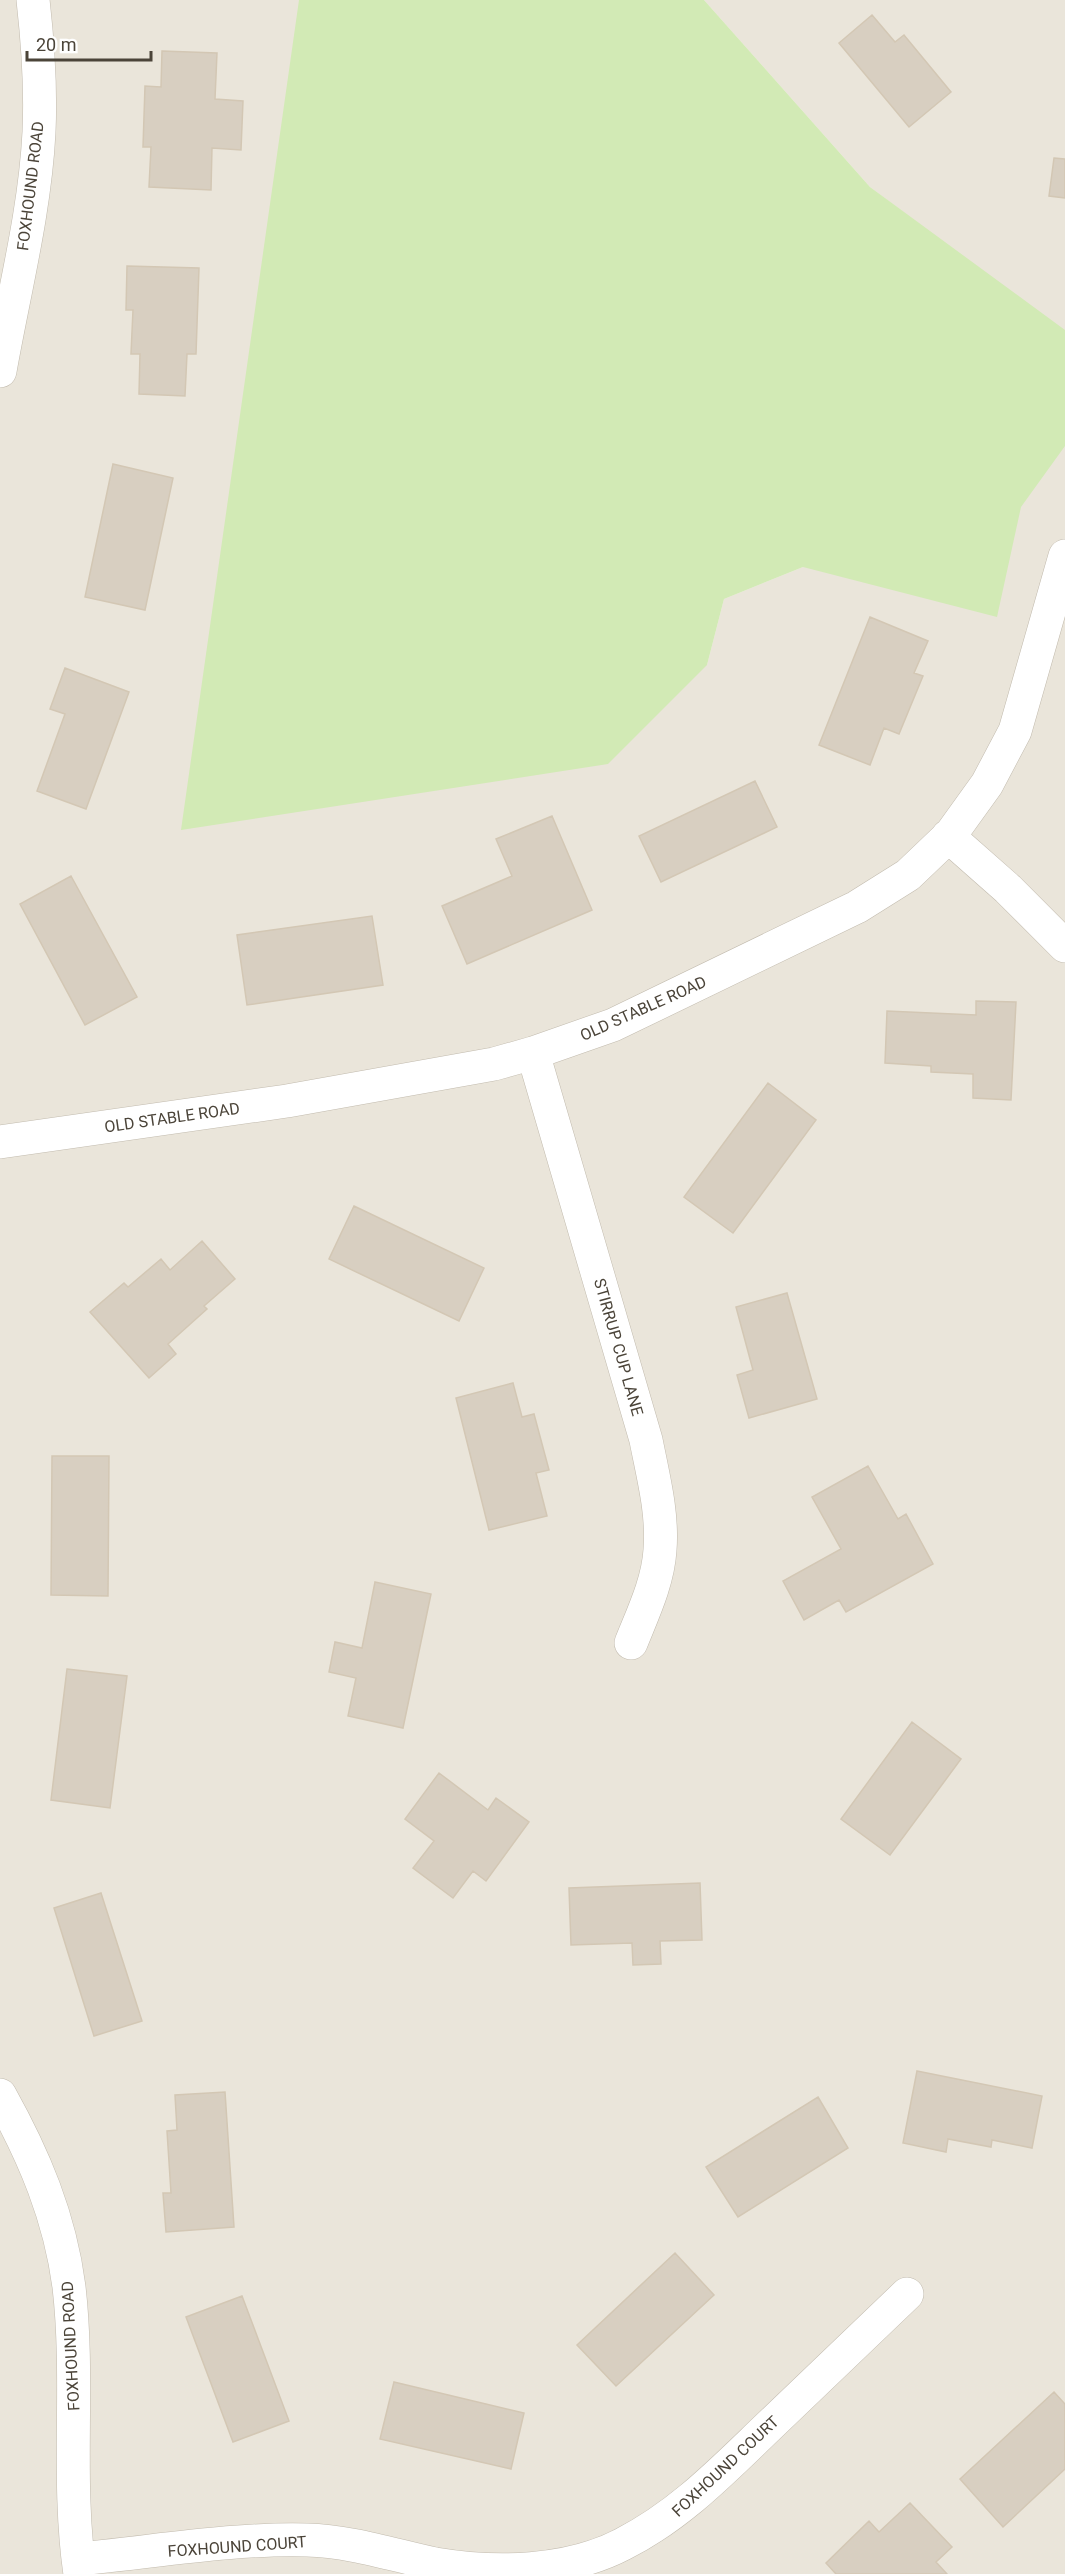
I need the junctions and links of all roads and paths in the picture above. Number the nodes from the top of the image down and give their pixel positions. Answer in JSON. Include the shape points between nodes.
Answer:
{"nodes":[{"id":1,"x":33,"y":0,"type":"edge"},
{"id":2,"x":0,"y":371,"type":"edge"},
{"id":3,"x":1065,"y":556,"type":"edge"},
{"id":4,"x":948,"y":836,"type":"junction"},
{"id":5,"x":1065,"y":946,"type":"edge"},
{"id":6,"x":533,"y":1053,"type":"junction"},
{"id":7,"x":0,"y":1142,"type":"edge"},
{"id":8,"x":631,"y":1642,"type":"dead end"},
{"id":9,"x":0,"y":2095,"type":"edge"},
{"id":10,"x":907,"y":2294,"type":"dead end"},
{"id":11,"x":79,"y":2566,"type":"edge"}],
"edges":[{"from":1,"to":2,"type":"street","name":"FOXHOUND ROAD","via":[[39,51],[39,132]]},
{"from":3,"to":4,"type":"street","name":"OLD STABLE ROAD","via":[[1015,731],[987,784]]},
{"from":4,"to":5,"type":"street"},
{"from":4,"to":6,"type":"street","name":"OLD STABLE ROAD","via":[[908,875],[857,908],[614,1025]]},
{"from":6,"to":7,"type":"street","name":"OLD STABLE ROAD","via":[[494,1064],[287,1101]]},
{"from":6,"to":8,"type":"street","name":"STIRRUP CUP LANE","via":[[646,1440],[659,1504],[660,1551],[650,1599]]},
{"from":9,"to":11,"type":"street","name":"FOXHOUND ROAD","via":[[44,2182],[69,2286]]},
{"from":10,"to":11,"type":"street","name":"FOXHOUND COURT","via":[[671,2516],[621,2546],[580,2560],[552,2567],[492,2570],[308,2540],[264,2541]]}]}
